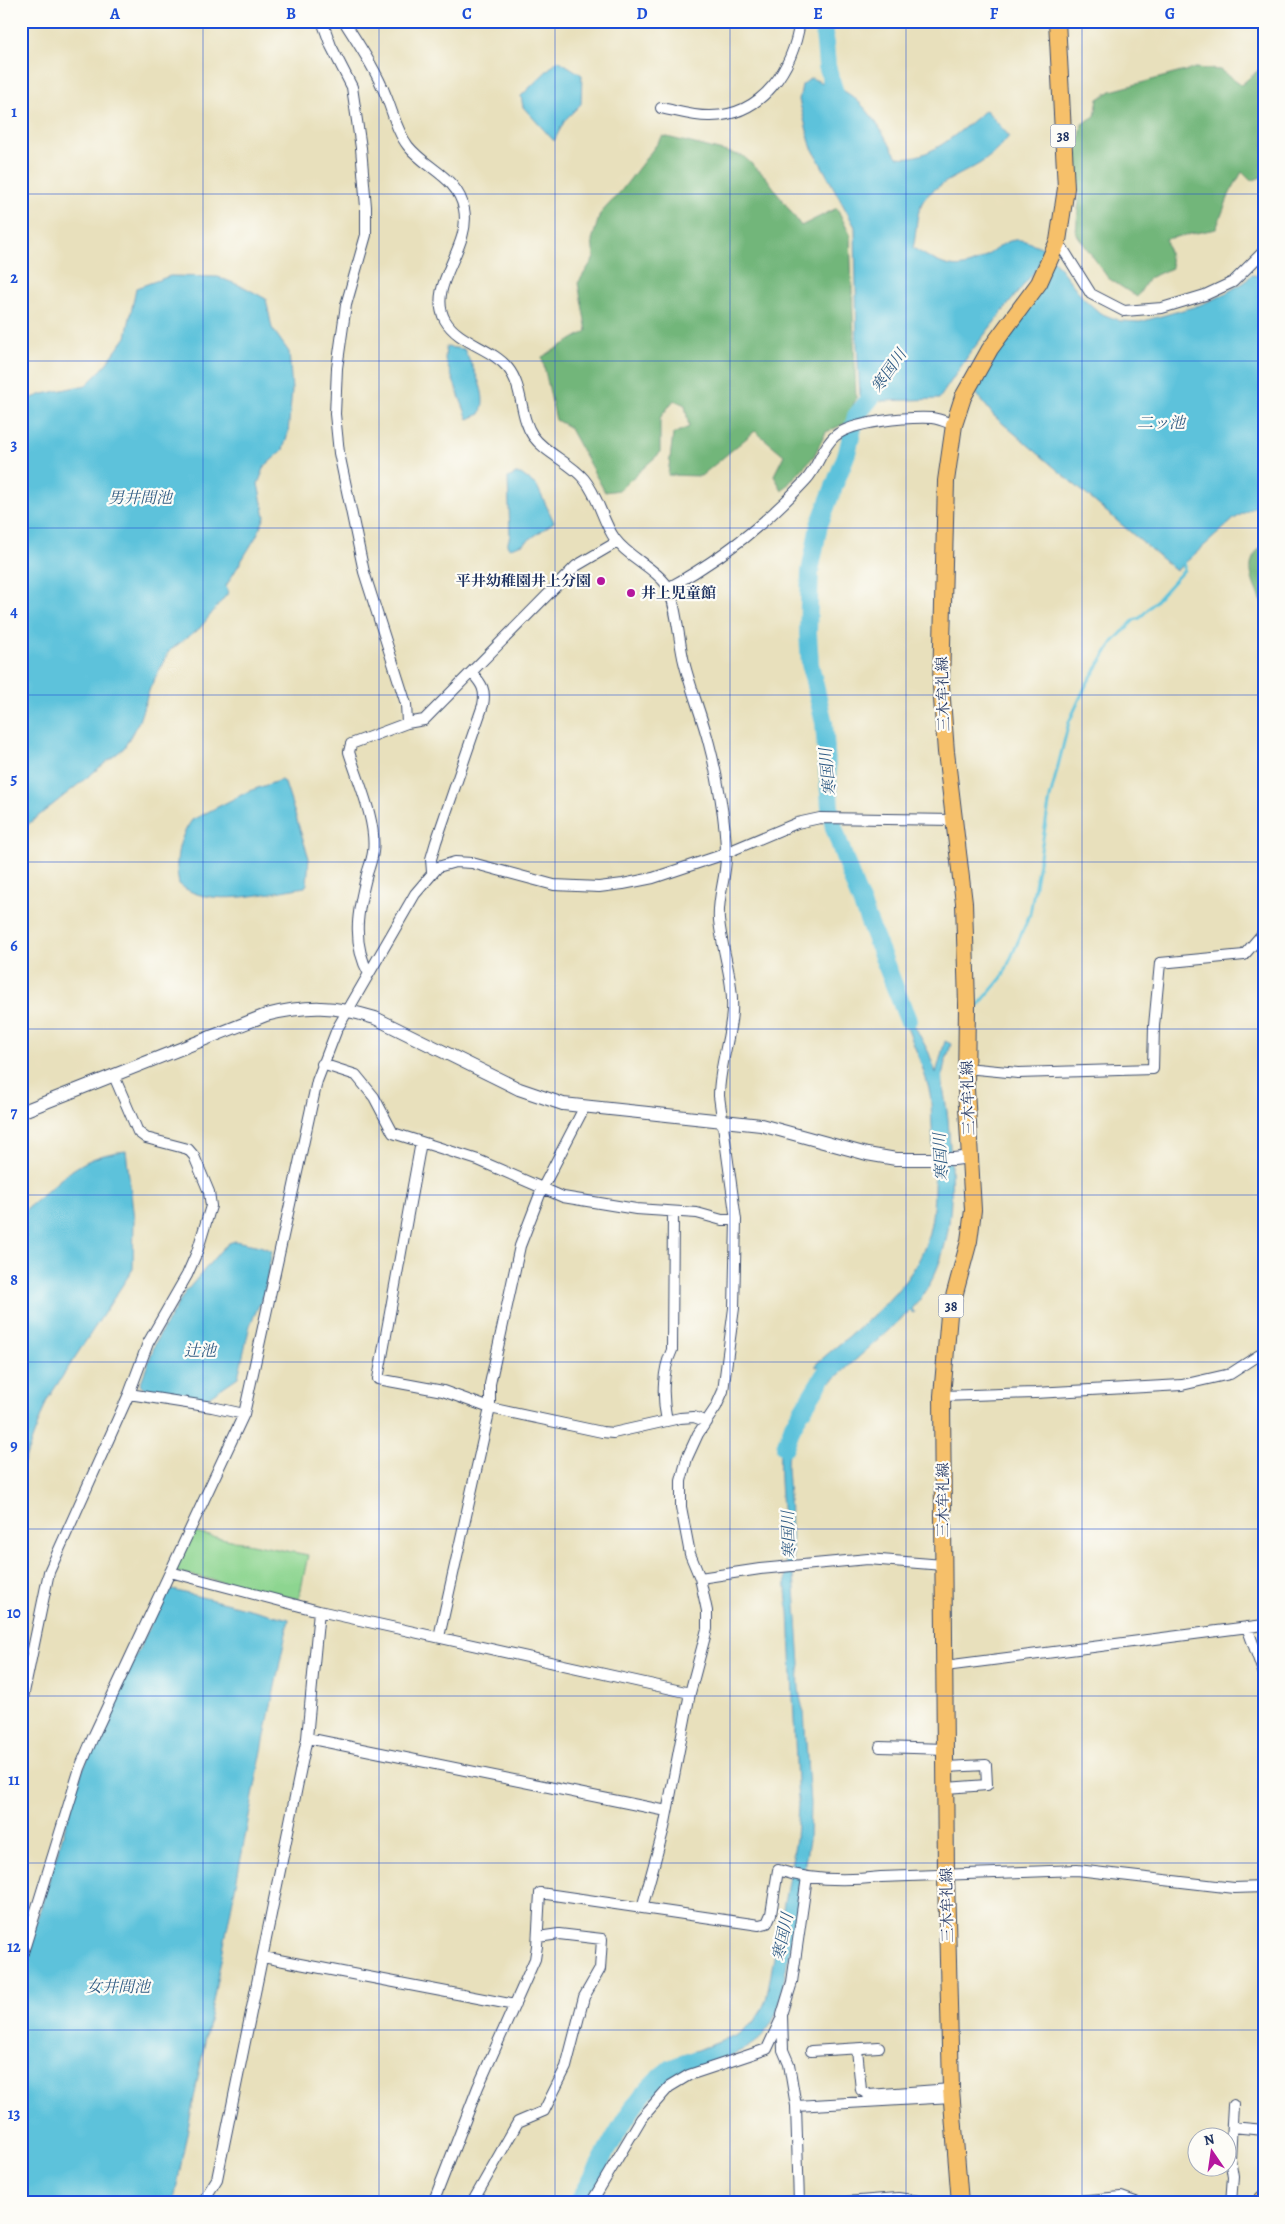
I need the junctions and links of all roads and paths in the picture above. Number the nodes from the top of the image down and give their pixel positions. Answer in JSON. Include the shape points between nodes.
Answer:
{"nodes":[{"id":1,"x":322,"y":21,"type":"edge"},
{"id":2,"x":344,"y":21,"type":"edge"},
{"id":3,"x":800,"y":21,"type":"edge"},
{"id":4,"x":1057,"y":21,"type":"edge"},
{"id":5,"x":661,"y":108,"type":"dead end"},
{"id":6,"x":1057,"y":245,"type":"junction"},
{"id":7,"x":1264,"y":251,"type":"edge"},
{"id":8,"x":956,"y":419,"type":"junction"},
{"id":9,"x":617,"y":542,"type":"junction"},
{"id":10,"x":668,"y":588,"type":"junction"},
{"id":11,"x":472,"y":673,"type":"junction"},
{"id":12,"x":407,"y":723,"type":"junction"},
{"id":13,"x":954,"y":820,"type":"junction"},
{"id":14,"x":726,"y":852,"type":"junction"},
{"id":15,"x":432,"y":872,"type":"junction"},
{"id":16,"x":1264,"y":932,"type":"edge"},
{"id":17,"x":370,"y":974,"type":"junction"},
{"id":18,"x":350,"y":1010,"type":"junction"},
{"id":19,"x":322,"y":1064,"type":"junction"},
{"id":20,"x":966,"y":1068,"type":"junction"},
{"id":21,"x":114,"y":1076,"type":"junction"},
{"id":22,"x":584,"y":1106,"type":"junction"},
{"id":23,"x":21,"y":1112,"type":"edge"},
{"id":24,"x":722,"y":1120,"type":"junction"},
{"id":25,"x":421,"y":1142,"type":"junction"},
{"id":26,"x":970,"y":1157,"type":"junction"},
{"id":27,"x":542,"y":1189,"type":"junction"},
{"id":28,"x":673,"y":1212,"type":"junction"},
{"id":29,"x":736,"y":1220,"type":"junction"},
{"id":30,"x":1264,"y":1352,"type":"edge"},
{"id":31,"x":129,"y":1394,"type":"junction"},
{"id":32,"x":942,"y":1396,"type":"junction"},
{"id":33,"x":490,"y":1408,"type":"junction"},
{"id":34,"x":244,"y":1414,"type":"junction"},
{"id":35,"x":667,"y":1421,"type":"junction"},
{"id":36,"x":707,"y":1422,"type":"junction"},
{"id":37,"x":944,"y":1565,"type":"junction"},
{"id":38,"x":170,"y":1572,"type":"junction"},
{"id":39,"x":700,"y":1578,"type":"junction"},
{"id":40,"x":319,"y":1611,"type":"junction"},
{"id":41,"x":1264,"y":1625,"type":"edge"},
{"id":42,"x":1247,"y":1627,"type":"junction"},
{"id":43,"x":439,"y":1637,"type":"junction"},
{"id":44,"x":945,"y":1666,"type":"junction"},
{"id":45,"x":1264,"y":1674,"type":"edge"},
{"id":46,"x":690,"y":1693,"type":"junction"},
{"id":47,"x":21,"y":1708,"type":"edge"},
{"id":48,"x":307,"y":1738,"type":"junction"},
{"id":49,"x":880,"y":1747,"type":"dead end"},
{"id":50,"x":946,"y":1749,"type":"junction"},
{"id":51,"x":946,"y":1767,"type":"junction"},
{"id":52,"x":946,"y":1788,"type":"junction"},
{"id":53,"x":668,"y":1811,"type":"junction"},
{"id":54,"x":946,"y":1876,"type":"junction"},
{"id":55,"x":807,"y":1877,"type":"junction"},
{"id":56,"x":1264,"y":1887,"type":"edge"},
{"id":57,"x":642,"y":1908,"type":"junction"},
{"id":58,"x":538,"y":1937,"type":"junction"},
{"id":59,"x":263,"y":1957,"type":"junction"},
{"id":60,"x":21,"y":1959,"type":"edge"},
{"id":61,"x":515,"y":2005,"type":"junction"},
{"id":62,"x":782,"y":2015,"type":"junction"},
{"id":63,"x":879,"y":2047,"type":"dead end"},
{"id":64,"x":857,"y":2049,"type":"junction"},
{"id":65,"x":811,"y":2051,"type":"dead end"},
{"id":66,"x":952,"y":2093,"type":"junction"},
{"id":67,"x":1233,"y":2105,"type":"dead end"},
{"id":68,"x":796,"y":2106,"type":"junction"},
{"id":69,"x":1232,"y":2126,"type":"edge"},
{"id":70,"x":1238,"y":2128,"type":"edge"},
{"id":71,"x":1264,"y":2130,"type":"edge"},
{"id":72,"x":1233,"y":2176,"type":"edge"},
{"id":73,"x":1264,"y":2198,"type":"edge"},
{"id":74,"x":1078,"y":2202,"type":"edge"},
{"id":75,"x":202,"y":2203,"type":"edge"},
{"id":76,"x":433,"y":2203,"type":"edge"},
{"id":77,"x":472,"y":2203,"type":"edge"},
{"id":78,"x":591,"y":2203,"type":"edge"},
{"id":79,"x":800,"y":2203,"type":"edge"},
{"id":80,"x":833,"y":2203,"type":"edge"},
{"id":81,"x":932,"y":2203,"type":"edge"},
{"id":82,"x":960,"y":2203,"type":"edge"},
{"id":83,"x":1057,"y":2203,"type":"edge"},
{"id":84,"x":1138,"y":2203,"type":"edge"},
{"id":85,"x":1231,"y":2203,"type":"edge"},
{"id":86,"x":1259,"y":2203,"type":"edge"}],
"edges":[{"from":1,"to":12,"type":"street","via":[[352,87],[362,148],[366,207],[366,234],[346,305],[337,368],[335,414],[339,453],[364,572],[406,704]]},
{"from":2,"to":9,"type":"street","via":[[376,74],[401,136],[410,149],[445,177],[459,193],[466,223],[442,288],[440,303],[446,323],[456,333],[501,360],[511,371],[518,384],[530,432],[538,443],[583,478]]},
{"from":3,"to":5,"type":"street","via":[[798,36],[773,88],[755,104],[733,114],[710,117]]},
{"from":4,"to":6,"type":"main road","name":"三木牟礼線","number":"38","via":[[1066,188]]},
{"from":6,"to":7,"type":"street","via":[[1091,294],[1124,311],[1162,308],[1205,295],[1233,282]]},
{"from":6,"to":8,"type":"main road","name":"三木牟礼線","number":"38","via":[[1039,283],[978,369]]},
{"from":8,"to":10,"type":"street","via":[[880,422],[844,430],[828,442],[810,475],[793,494],[752,532],[694,574]]},
{"from":8,"to":13,"type":"main road","name":"三木牟礼線","number":"38","via":[[946,481],[941,686]]},
{"from":9,"to":10,"type":"street"},
{"from":9,"to":11,"type":"street","via":[[576,566]]},
{"from":10,"to":14,"type":"street","via":[[684,662],[710,745]]},
{"from":11,"to":12,"type":"street","via":[[424,720]]},
{"from":11,"to":15,"type":"street","via":[[482,684],[485,694],[483,705],[436,842],[431,859]]},
{"from":12,"to":17,"type":"street","via":[[351,744],[349,752],[373,837],[357,937],[361,959]]},
{"from":13,"to":14,"type":"street","via":[[820,818],[797,823]]},
{"from":13,"to":20,"type":"main road","name":"三木牟礼線","number":"38","via":[[964,903]]},
{"from":14,"to":15,"type":"street","via":[[653,878],[599,887],[554,885],[472,863],[455,862]]},
{"from":14,"to":24,"type":"street","via":[[718,906],[732,1010],[719,1076]]},
{"from":15,"to":17,"type":"street","via":[[414,894]]},
{"from":16,"to":20,"type":"street","via":[[1244,955],[1160,963],[1153,1069],[1018,1073]]},
{"from":17,"to":18,"type":"street"},
{"from":18,"to":19,"type":"street"},
{"from":18,"to":21,"type":"street","via":[[318,1006],[266,1015]]},
{"from":18,"to":22,"type":"street","via":[[375,1018],[519,1090],[563,1104]]},
{"from":19,"to":25,"type":"street","via":[[356,1075],[374,1097],[393,1133]]},
{"from":19,"to":34,"type":"street"},
{"from":20,"to":26,"type":"main road","name":"三木牟礼線","number":"38"},
{"from":21,"to":23,"type":"street"},
{"from":21,"to":31,"type":"street","via":[[138,1132],[146,1138],[188,1149],[194,1156],[209,1192],[211,1206],[187,1275],[148,1343]]},
{"from":22,"to":24,"type":"street"},
{"from":22,"to":27,"type":"street"},
{"from":24,"to":26,"type":"street","via":[[790,1131],[818,1142],[896,1159]]},
{"from":24,"to":29,"type":"street"},
{"from":25,"to":27,"type":"street","via":[[478,1160]]},
{"from":25,"to":33,"type":"street","via":[[378,1378],[443,1391]]},
{"from":26,"to":32,"type":"main road","name":"三木牟礼線","number":"38","via":[[973,1210],[969,1241],[949,1315]]},
{"from":27,"to":28,"type":"street","via":[[572,1198]]},
{"from":27,"to":33,"type":"street","via":[[520,1246],[490,1384]]},
{"from":28,"to":29,"type":"street"},
{"from":28,"to":35,"type":"street","via":[[672,1350],[667,1361],[663,1403]]},
{"from":29,"to":36,"type":"street","via":[[734,1308],[728,1360],[723,1391]]},
{"from":30,"to":32,"type":"street","via":[[1230,1374],[1182,1385]]},
{"from":31,"to":34,"type":"street"},
{"from":31,"to":47,"type":"street","via":[[49,1572]]},
{"from":32,"to":37,"type":"main road","name":"三木牟礼線","number":"38"},
{"from":33,"to":35,"type":"street","via":[[613,1433]]},
{"from":33,"to":43,"type":"street"},
{"from":34,"to":38,"type":"street"},
{"from":35,"to":36,"type":"street","via":[[694,1417]]},
{"from":36,"to":39,"type":"street","via":[[687,1458],[681,1481],[686,1535]]},
{"from":37,"to":39,"type":"street","via":[[886,1559],[778,1567]]},
{"from":37,"to":44,"type":"main road","name":"三木牟礼線","number":"38"},
{"from":38,"to":40,"type":"street"},
{"from":38,"to":60,"type":"street","via":[[80,1768]]},
{"from":39,"to":46,"type":"street","via":[[707,1628]]},
{"from":40,"to":43,"type":"street"},
{"from":40,"to":48,"type":"street"},
{"from":41,"to":42,"type":"street"},
{"from":42,"to":44,"type":"street"},
{"from":42,"to":45,"type":"street"},
{"from":43,"to":46,"type":"street"},
{"from":44,"to":50,"type":"main road","name":"三木牟礼線","number":"38"},
{"from":46,"to":53,"type":"street"},
{"from":48,"to":53,"type":"street"},
{"from":48,"to":59,"type":"street"},
{"from":49,"to":50,"type":"street"},
{"from":50,"to":51,"type":"main road","name":"三木牟礼線","number":"38"},
{"from":51,"to":52,"type":"main road","name":"三木牟礼線","number":"38"},
{"from":51,"to":52,"type":"street","via":[[986,1765],[987,1785]]},
{"from":52,"to":54,"type":"main road","name":"三木牟礼線","number":"38"},
{"from":53,"to":57,"type":"street"},
{"from":54,"to":55,"type":"street","via":[[849,1881]]},
{"from":54,"to":56,"type":"street","via":[[1077,1870],[1234,1888]]},
{"from":54,"to":66,"type":"main road","name":"三木牟礼線","number":"38"},
{"from":55,"to":57,"type":"street","via":[[778,1870],[771,1914],[767,1923],[759,1925]]},
{"from":55,"to":62,"type":"street","via":[[792,1982]]},
{"from":57,"to":58,"type":"street","via":[[540,1893]]},
{"from":58,"to":61,"type":"street","via":[[535,1959]]},
{"from":58,"to":77,"type":"street","via":[[559,1934],[602,1939],[600,1969],[584,1997],[566,2067],[544,2111],[518,2122]]},
{"from":59,"to":61,"type":"street"},
{"from":59,"to":75,"type":"street","via":[[217,2179]]},
{"from":61,"to":76,"type":"street","via":[[478,2086]]},
{"from":62,"to":68,"type":"street","via":[[783,2050],[789,2064]]},
{"from":62,"to":78,"type":"street","via":[[767,2049],[669,2086],[641,2119]]},
{"from":63,"to":64,"type":"street"},
{"from":64,"to":65,"type":"street"},
{"from":64,"to":66,"type":"street","via":[[861,2090],[868,2094]]},
{"from":66,"to":68,"type":"street"},
{"from":66,"to":82,"type":"main road","name":"三木牟礼線","number":"38"},
{"from":67,"to":69,"type":"street"},
{"from":68,"to":79,"type":"street"},
{"from":70,"to":71,"type":"street"},
{"from":72,"to":85,"type":"street"},
{"from":73,"to":86,"type":"main road"},
{"from":74,"to":83,"type":"street"},
{"from":74,"to":84,"type":"street","via":[[1121,2197]]},
{"from":80,"to":81,"type":"street","via":[[898,2198]]}]}
